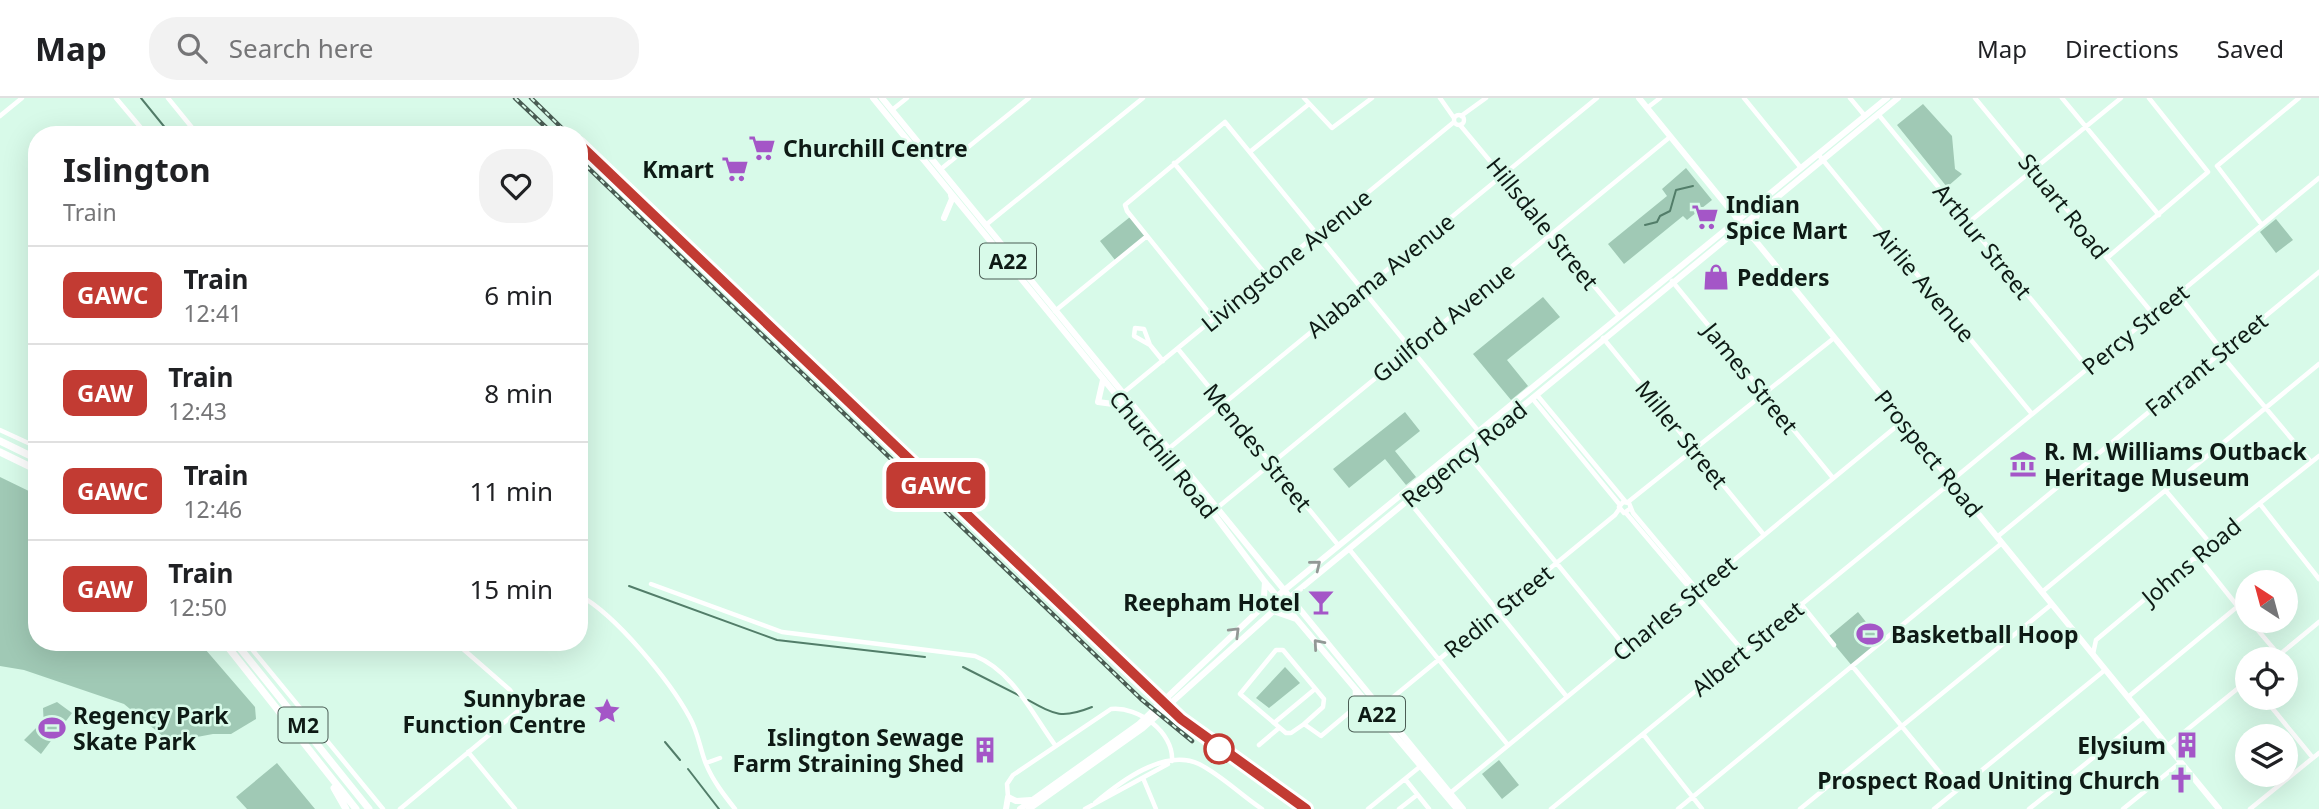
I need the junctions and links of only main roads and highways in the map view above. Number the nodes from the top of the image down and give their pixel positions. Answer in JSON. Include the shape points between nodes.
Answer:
{"nodes":[{"id":1,"x":873,"y":98,"type":"edge"},
{"id":2,"x":882,"y":98,"type":"edge"},
{"id":3,"x":1639,"y":98,"type":"edge"},
{"id":4,"x":1887,"y":98,"type":"edge"},
{"id":5,"x":1898,"y":98,"type":"edge"},
{"id":6,"x":1878,"y":114,"type":"junction"},
{"id":7,"x":1855,"y":124,"type":"junction"},
{"id":8,"x":1820,"y":157,"type":"junction"},
{"id":9,"x":951,"y":193,"type":"junction"},
{"id":10,"x":1759,"y":212,"type":"junction"},
{"id":11,"x":944,"y":218,"type":"dead end"},
{"id":12,"x":1740,"y":222,"type":"junction"},
{"id":13,"x":1730,"y":235,"type":"junction"},
{"id":14,"x":1754,"y":238,"type":"junction"},
{"id":15,"x":1671,"y":280,"type":"junction"},
{"id":16,"x":1053,"y":312,"type":"junction"},
{"id":17,"x":1602,"y":336,"type":"junction"},
{"id":18,"x":1103,"y":380,"type":"junction"},
{"id":19,"x":1132,"y":414,"type":"junction"},
{"id":20,"x":1482,"y":435,"type":"junction"},
{"id":21,"x":0,"y":441,"type":"edge"},
{"id":22,"x":1166,"y":451,"type":"junction"},
{"id":23,"x":0,"y":452,"type":"edge"},
{"id":24,"x":28,"y":454,"type":"edge"},
{"id":25,"x":28,"y":466,"type":"edge"},
{"id":26,"x":1405,"y":497,"type":"junction"},
{"id":27,"x":1265,"y":582,"type":"junction"},
{"id":28,"x":1284,"y":590,"type":"junction"},
{"id":29,"x":1277,"y":596,"type":"junction"},
{"id":30,"x":1290,"y":597,"type":"junction"},
{"id":31,"x":1283,"y":603,"type":"junction"},
{"id":32,"x":1273,"y":611,"type":"junction"},
{"id":33,"x":1255,"y":614,"type":"junction"},
{"id":34,"x":1296,"y":619,"type":"junction"},
{"id":35,"x":231,"y":651,"type":"edge"},
{"id":36,"x":242,"y":651,"type":"edge"},
{"id":37,"x":1184,"y":688,"type":"junction"},
{"id":38,"x":1367,"y":697,"type":"junction"},
{"id":39,"x":321,"y":766,"type":"junction"},
{"id":40,"x":342,"y":771,"type":"junction"},
{"id":41,"x":1448,"y":794,"type":"junction"},
{"id":42,"x":1033,"y":805,"type":"edge"},
{"id":43,"x":346,"y":809,"type":"edge"},
{"id":44,"x":356,"y":809,"type":"edge"},
{"id":45,"x":369,"y":809,"type":"edge"},
{"id":46,"x":375,"y":809,"type":"edge"},
{"id":47,"x":1006,"y":809,"type":"edge"},
{"id":48,"x":1020,"y":809,"type":"edge"},
{"id":49,"x":1457,"y":809,"type":"edge"},
{"id":50,"x":1463,"y":809,"type":"edge"},
{"id":51,"x":2219,"y":809,"type":"edge"}],
"edges":[{"from":1,"to":9,"type":"main road","name":"Churchill Road","number":"A22"},
{"from":2,"to":16,"type":"main road","name":"Churchill Road","number":"A22"},
{"from":3,"to":12,"type":"main road","name":"Prospect Road"},
{"from":4,"to":7,"type":"main road","name":"Regency Road"},
{"from":5,"to":6,"type":"main road","name":"Regency Road"},
{"from":6,"to":7,"type":"main road"},
{"from":6,"to":8,"type":"main road","name":"Regency Road"},
{"from":7,"to":8,"type":"main road","name":"Regency Road"},
{"from":8,"to":10,"type":"main road","name":"Regency Road"},
{"from":8,"to":12,"type":"main road","name":"Regency Road"},
{"from":9,"to":11,"type":"main road"},
{"from":9,"to":16,"type":"main road","name":"Churchill Road","number":"A22"},
{"from":10,"to":12,"type":"main road","name":"Regency Road"},
{"from":10,"to":14,"type":"main road","via":[[1753,224]]},
{"from":12,"to":13,"type":"main road","name":"Regency Road"},
{"from":12,"to":14,"type":"main road","name":"Prospect Road"},
{"from":12,"to":15,"type":"main road","name":"Regency Road"},
{"from":13,"to":14,"type":"main road"},
{"from":13,"to":15,"type":"main road","name":"Regency Road"},
{"from":14,"to":51,"type":"main road","name":"Prospect Road"},
{"from":15,"to":17,"type":"main road","name":"Regency Road"},
{"from":15,"to":17,"type":"main road","name":"Regency Road"},
{"from":16,"to":18,"type":"main road","name":"Churchill Road","number":"A22"},
{"from":16,"to":22,"type":"main road","name":"Churchill Road","number":"A22"},
{"from":17,"to":20,"type":"main road","name":"Regency Road"},
{"from":17,"to":20,"type":"main road","name":"Regency Road"},
{"from":18,"to":19,"type":"main road","name":"Churchill Road","number":"A22"},
{"from":18,"to":19,"type":"main road","via":[[1098,402]]},
{"from":19,"to":22,"type":"main road","name":"Churchill Road","number":"A22"},
{"from":20,"to":26,"type":"main road","name":"Regency Road"},
{"from":21,"to":24,"type":"highway"},
{"from":22,"to":27,"type":"main road","name":"Churchill Road","number":"A22"},
{"from":22,"to":28,"type":"main road","name":"Churchill Road","number":"A22"},
{"from":23,"to":25,"type":"highway"},
{"from":28,"to":26,"type":"main road","name":"Regency Road","one_way":true},
{"from":26,"to":30,"type":"main road","name":"Regency Road"},
{"from":27,"to":29,"type":"main road","name":"Churchill Road","number":"A22"},
{"from":27,"to":33,"type":"main road"},
{"from":28,"to":29,"type":"main road","name":"Regency Road"},
{"from":28,"to":30,"type":"main road","name":"Churchill Road","number":"A22"},
{"from":29,"to":31,"type":"main road","name":"Churchill Road","number":"A22"},
{"from":29,"to":33,"type":"main road","name":"Regency Road"},
{"from":30,"to":31,"type":"main road","name":"Regency Road"},
{"from":30,"to":38,"type":"main road","name":"Churchill Road","number":"A22"},
{"from":31,"to":32,"type":"main road","name":"Regency Road"},
{"from":31,"to":34,"type":"main road","name":"Churchill Road","number":"A22"},
{"from":32,"to":34,"type":"main road"},
{"from":32,"to":37,"type":"main road","name":"Regency Road"},
{"from":37,"to":33,"type":"main road","name":"Regency Road","one_way":true},
{"from":38,"to":34,"type":"main road","name":"Churchill Road","number":"A22","one_way":true},
{"from":35,"to":39,"type":"highway","number":"M2"},
{"from":36,"to":40,"type":"highway","number":"M2"},
{"from":37,"to":42,"type":"main road","name":"Regency Road","via":[[1141,726]]},
{"from":38,"to":41,"type":"main road","name":"Churchill Road","number":"A22"},
{"from":39,"to":43,"type":"highway","number":"M2"},
{"from":39,"to":44,"type":"highway","number":"M2"},
{"from":40,"to":45,"type":"highway","number":"M2"},
{"from":40,"to":46,"type":"highway"},
{"from":41,"to":49,"type":"main road","name":"Churchill Road","number":"A22"},
{"from":41,"to":50,"type":"main road","name":"Churchill Road","number":"A22"},
{"from":42,"to":47,"type":"main road","via":[[1008,797]]},
{"from":42,"to":48,"type":"main road","name":"Regency Road"}]}
